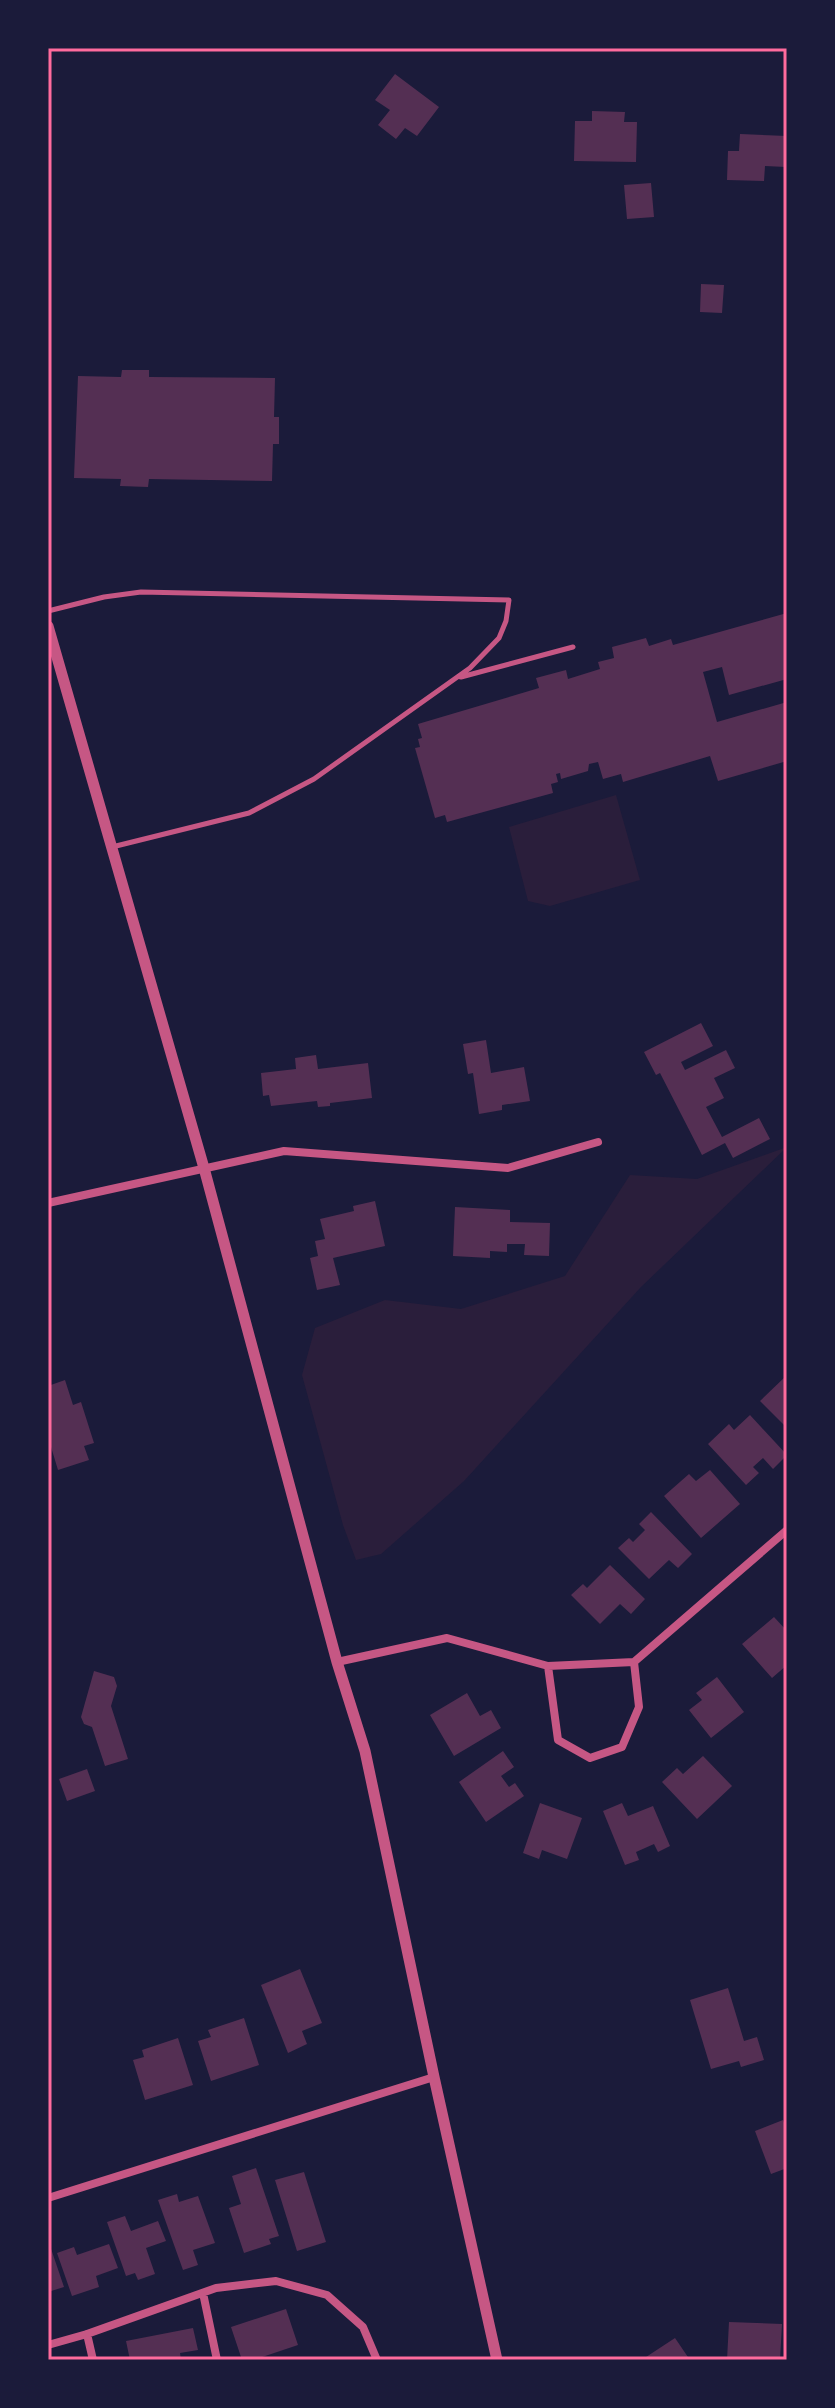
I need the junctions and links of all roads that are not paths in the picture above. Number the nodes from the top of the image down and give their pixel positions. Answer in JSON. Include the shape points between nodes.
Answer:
{"nodes":[{"id":1,"x":48,"y":611,"type":"edge"},
{"id":2,"x":48,"y":626,"type":"edge"},
{"id":3,"x":573,"y":647,"type":"dead end"},
{"id":4,"x":456,"y":678,"type":"junction"},
{"id":5,"x":112,"y":847,"type":"junction"},
{"id":6,"x":598,"y":1142,"type":"dead end"},
{"id":7,"x":204,"y":1168,"type":"junction"},
{"id":8,"x":48,"y":1203,"type":"edge"},
{"id":9,"x":785,"y":1537,"type":"edge"},
{"id":10,"x":337,"y":1662,"type":"junction"},
{"id":11,"x":634,"y":1662,"type":"junction"},
{"id":12,"x":548,"y":1666,"type":"junction"},
{"id":13,"x":434,"y":2077,"type":"junction"},
{"id":14,"x":48,"y":2198,"type":"edge"},
{"id":15,"x":203,"y":2293,"type":"junction"},
{"id":16,"x":87,"y":2334,"type":"junction"},
{"id":17,"x":48,"y":2345,"type":"edge"},
{"id":18,"x":93,"y":2360,"type":"edge"},
{"id":19,"x":217,"y":2360,"type":"edge"},
{"id":20,"x":377,"y":2360,"type":"edge"},
{"id":21,"x":497,"y":2360,"type":"edge"}],
"edges":[{"from":1,"to":4,"type":"lane","via":[[141,592],[509,600],[499,638]]},
{"from":2,"to":5,"type":"street"},
{"from":3,"to":4,"type":"lane"},
{"from":4,"to":5,"type":"lane","via":[[349,756],[278,799],[249,813]]},
{"from":5,"to":7,"type":"street"},
{"from":6,"to":7,"type":"street","via":[[508,1168],[284,1151]]},
{"from":7,"to":8,"type":"street"},
{"from":7,"to":10,"type":"street"},
{"from":9,"to":11,"type":"street"},
{"from":10,"to":12,"type":"street","via":[[447,1638]]},
{"from":10,"to":13,"type":"street","via":[[365,1751]]},
{"from":11,"to":12,"type":"street"},
{"from":11,"to":12,"type":"street","via":[[639,1707],[622,1747],[590,1758],[558,1740]]},
{"from":13,"to":14,"type":"street"},
{"from":13,"to":21,"type":"street"},
{"from":15,"to":16,"type":"street"},
{"from":15,"to":19,"type":"street"},
{"from":15,"to":20,"type":"street","via":[[276,2281],[327,2295],[363,2327]]},
{"from":16,"to":17,"type":"street"},
{"from":16,"to":18,"type":"street"}]}
